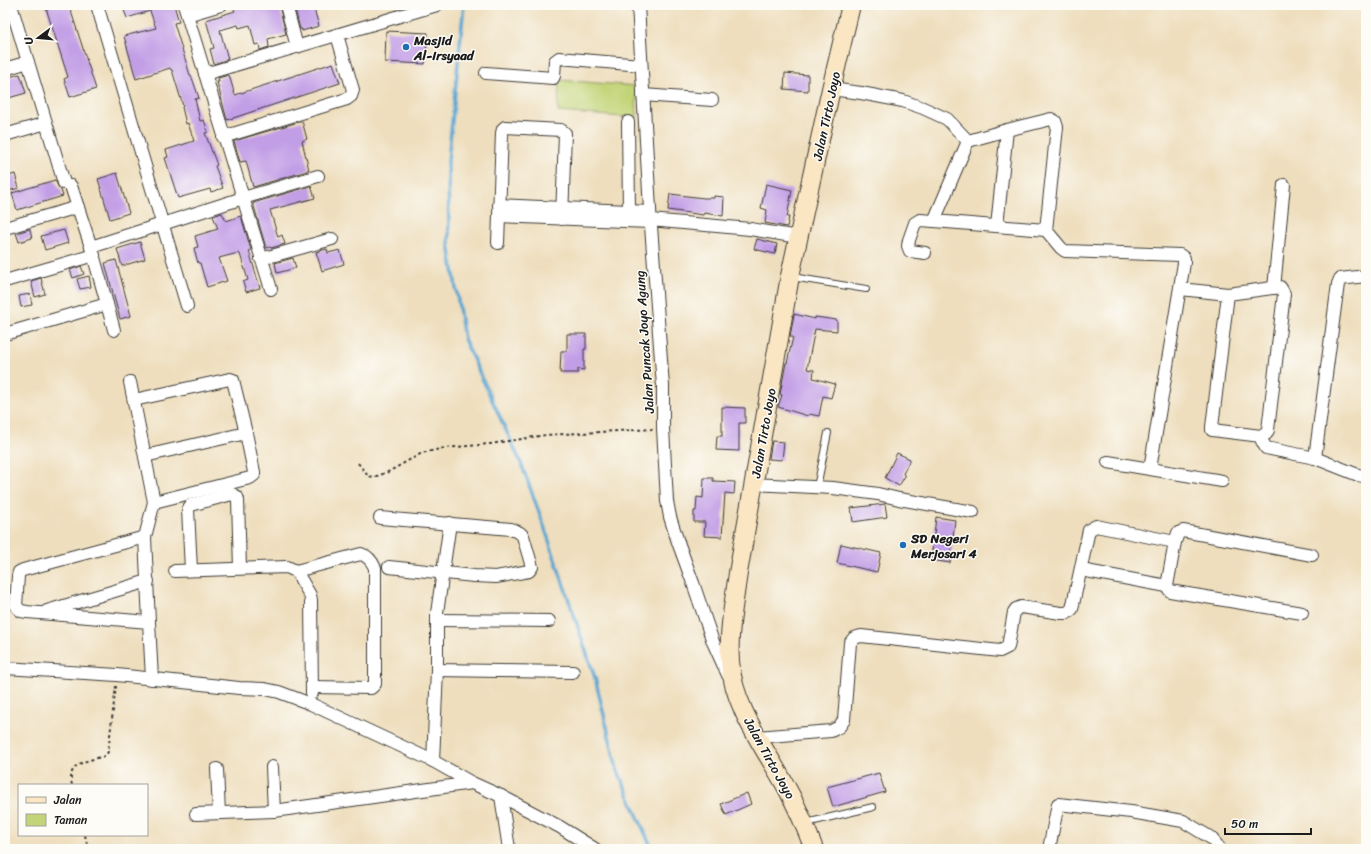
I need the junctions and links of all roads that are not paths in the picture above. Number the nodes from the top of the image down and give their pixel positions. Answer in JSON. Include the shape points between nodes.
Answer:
{"nodes":[{"id":1,"x":11,"y":5,"type":"edge"},
{"id":2,"x":97,"y":5,"type":"edge"},
{"id":3,"x":221,"y":5,"type":"edge"},
{"id":4,"x":286,"y":5,"type":"edge"},
{"id":5,"x":437,"y":5,"type":"edge"},
{"id":6,"x":638,"y":5,"type":"edge"},
{"id":7,"x":851,"y":5,"type":"edge"},
{"id":8,"x":185,"y":10,"type":"edge"},
{"id":9,"x":337,"y":35,"type":"junction"},
{"id":10,"x":297,"y":47,"type":"junction"},
{"id":11,"x":28,"y":62,"type":"junction"},
{"id":12,"x":641,"y":65,"type":"junction"},
{"id":13,"x":5,"y":69,"type":"edge"},
{"id":14,"x":486,"y":73,"type":"dead end"},
{"id":15,"x":205,"y":74,"type":"junction"},
{"id":16,"x":831,"y":89,"type":"junction"},
{"id":17,"x":643,"y":95,"type":"junction"},
{"id":18,"x":712,"y":100,"type":"dead end"},
{"id":19,"x":628,"y":122,"type":"dead end"},
{"id":20,"x":46,"y":123,"type":"junction"},
{"id":21,"x":1007,"y":130,"type":"junction"},
{"id":22,"x":5,"y":135,"type":"edge"},
{"id":23,"x":223,"y":137,"type":"junction"},
{"id":24,"x":968,"y":142,"type":"junction"},
{"id":25,"x":318,"y":176,"type":"dead end"},
{"id":26,"x":1284,"y":185,"type":"dead end"},
{"id":27,"x":243,"y":198,"type":"junction"},
{"id":28,"x":78,"y":207,"type":"junction"},
{"id":29,"x":499,"y":211,"type":"junction"},
{"id":30,"x":629,"y":211,"type":"junction"},
{"id":31,"x":562,"y":213,"type":"junction"},
{"id":32,"x":650,"y":218,"type":"junction"},
{"id":33,"x":934,"y":221,"type":"junction"},
{"id":34,"x":163,"y":225,"type":"junction"},
{"id":35,"x":997,"y":226,"type":"junction"},
{"id":36,"x":5,"y":228,"type":"edge"},
{"id":37,"x":1046,"y":230,"type":"junction"},
{"id":38,"x":798,"y":237,"type":"junction"},
{"id":39,"x":332,"y":239,"type":"dead end"},
{"id":40,"x":498,"y":243,"type":"dead end"},
{"id":41,"x":93,"y":251,"type":"junction"},
{"id":42,"x":925,"y":253,"type":"dead end"},
{"id":43,"x":261,"y":259,"type":"junction"},
{"id":44,"x":790,"y":276,"type":"junction"},
{"id":45,"x":1366,"y":276,"type":"edge"},
{"id":46,"x":5,"y":280,"type":"edge"},
{"id":47,"x":1274,"y":288,"type":"junction"},
{"id":48,"x":271,"y":289,"type":"dead end"},
{"id":49,"x":866,"y":289,"type":"dead end"},
{"id":50,"x":1180,"y":289,"type":"junction"},
{"id":51,"x":1228,"y":294,"type":"junction"},
{"id":52,"x":107,"y":304,"type":"junction"},
{"id":53,"x":187,"y":306,"type":"dead end"},
{"id":54,"x":114,"y":330,"type":"dead end"},
{"id":55,"x":5,"y":334,"type":"edge"},
{"id":56,"x":130,"y":382,"type":"dead end"},
{"id":57,"x":134,"y":400,"type":"junction"},
{"id":58,"x":246,"y":433,"type":"junction"},
{"id":59,"x":828,"y":433,"type":"dead end"},
{"id":60,"x":1261,"y":436,"type":"junction"},
{"id":61,"x":145,"y":456,"type":"junction"},
{"id":62,"x":1315,"y":458,"type":"junction"},
{"id":63,"x":1108,"y":462,"type":"dead end"},
{"id":64,"x":1150,"y":469,"type":"junction"},
{"id":65,"x":1366,"y":474,"type":"edge"},
{"id":66,"x":1222,"y":481,"type":"dead end"},
{"id":67,"x":754,"y":484,"type":"junction"},
{"id":68,"x":817,"y":487,"type":"junction"},
{"id":69,"x":154,"y":502,"type":"junction"},
{"id":70,"x":972,"y":512,"type":"dead end"},
{"id":71,"x":380,"y":518,"type":"dead end"},
{"id":72,"x":450,"y":524,"type":"junction"},
{"id":73,"x":145,"y":537,"type":"junction"},
{"id":74,"x":1175,"y":542,"type":"junction"},
{"id":75,"x":1312,"y":555,"type":"dead end"},
{"id":76,"x":389,"y":567,"type":"dead end"},
{"id":77,"x":240,"y":568,"type":"junction"},
{"id":78,"x":191,"y":570,"type":"junction"},
{"id":79,"x":296,"y":570,"type":"junction"},
{"id":80,"x":1081,"y":570,"type":"junction"},
{"id":81,"x":175,"y":571,"type":"dead end"},
{"id":82,"x":443,"y":572,"type":"junction"},
{"id":83,"x":148,"y":581,"type":"junction"},
{"id":84,"x":1167,"y":586,"type":"junction"},
{"id":85,"x":40,"y":613,"type":"junction"},
{"id":86,"x":1302,"y":613,"type":"dead end"},
{"id":87,"x":437,"y":620,"type":"junction"},
{"id":88,"x":549,"y":621,"type":"dead end"},
{"id":89,"x":150,"y":622,"type":"junction"},
{"id":90,"x":5,"y":668,"type":"edge"},
{"id":91,"x":437,"y":670,"type":"junction"},
{"id":92,"x":573,"y":672,"type":"dead end"},
{"id":93,"x":152,"y":679,"type":"junction"},
{"id":94,"x":312,"y":687,"type":"junction"},
{"id":95,"x":735,"y":689,"type":"junction"},
{"id":96,"x":311,"y":704,"type":"junction"},
{"id":97,"x":758,"y":737,"type":"junction"},
{"id":98,"x":433,"y":761,"type":"junction"},
{"id":99,"x":272,"y":767,"type":"dead end"},
{"id":100,"x":217,"y":769,"type":"dead end"},
{"id":101,"x":472,"y":783,"type":"junction"},
{"id":102,"x":501,"y":796,"type":"junction"},
{"id":103,"x":873,"y":807,"type":"dead end"},
{"id":104,"x":274,"y":810,"type":"junction"},
{"id":105,"x":219,"y":813,"type":"junction"},
{"id":106,"x":196,"y":814,"type":"dead end"},
{"id":107,"x":804,"y":823,"type":"junction"},
{"id":108,"x":1216,"y":848,"type":"edge"},
{"id":109,"x":509,"y":849,"type":"edge"},
{"id":110,"x":595,"y":849,"type":"edge"},
{"id":111,"x":814,"y":849,"type":"edge"},
{"id":112,"x":1049,"y":849,"type":"edge"}],
"edges":[{"from":1,"to":11,"type":"street"},
{"from":2,"to":34,"type":"street"},
{"from":3,"to":8,"type":"street"},
{"from":4,"to":10,"type":"street"},
{"from":5,"to":9,"type":"street"},
{"from":6,"to":12,"type":"street","name":"Jalan Puncak Joyo Agung"},
{"from":7,"to":16,"type":"street","name":"Jalan Tirto Joyo"},
{"from":8,"to":15,"type":"street"},
{"from":9,"to":10,"type":"street"},
{"from":9,"to":23,"type":"street","via":[[353,90],[351,96]]},
{"from":10,"to":15,"type":"street"},
{"from":11,"to":13,"type":"street"},
{"from":11,"to":20,"type":"street"},
{"from":12,"to":14,"type":"street","via":[[559,58],[555,61],[552,78]]},
{"from":12,"to":17,"type":"street","name":"Jalan Puncak Joyo Agung"},
{"from":15,"to":23,"type":"street"},
{"from":16,"to":24,"type":"street","via":[[903,101],[923,108],[947,119]]},
{"from":16,"to":38,"type":"street","name":"Jalan Tirto Joyo"},
{"from":17,"to":18,"type":"street"},
{"from":17,"to":32,"type":"street","name":"Jalan Puncak Joyo Agung"},
{"from":19,"to":30,"type":"street"},
{"from":20,"to":22,"type":"street"},
{"from":20,"to":28,"type":"street","via":[[67,184]]},
{"from":21,"to":24,"type":"street"},
{"from":21,"to":35,"type":"street"},
{"from":21,"to":37,"type":"street","via":[[1051,119],[1056,123]]},
{"from":23,"to":27,"type":"street"},
{"from":24,"to":33,"type":"street"},
{"from":25,"to":27,"type":"street"},
{"from":26,"to":47,"type":"street"},
{"from":27,"to":34,"type":"street"},
{"from":27,"to":43,"type":"street"},
{"from":28,"to":36,"type":"street"},
{"from":28,"to":41,"type":"street"},
{"from":29,"to":31,"type":"street"},
{"from":29,"to":31,"type":"street","via":[[505,127],[561,130],[565,133]]},
{"from":29,"to":40,"type":"street"},
{"from":30,"to":31,"type":"street"},
{"from":30,"to":32,"type":"street"},
{"from":31,"to":32,"type":"street"},
{"from":32,"to":38,"type":"street"},
{"from":32,"to":95,"type":"street","name":"Jalan Puncak Joyo Agung","via":[[663,386],[665,476],[670,518],[719,658]]},
{"from":33,"to":35,"type":"street"},
{"from":33,"to":42,"type":"street","via":[[920,220],[916,223],[909,240],[910,251]]},
{"from":34,"to":41,"type":"street"},
{"from":34,"to":53,"type":"street"},
{"from":35,"to":37,"type":"street"},
{"from":37,"to":50,"type":"street","via":[[1065,251],[1180,255],[1184,258]]},
{"from":38,"to":44,"type":"street","name":"Jalan Tirto Joyo"},
{"from":39,"to":43,"type":"street"},
{"from":41,"to":46,"type":"street"},
{"from":41,"to":52,"type":"street"},
{"from":43,"to":48,"type":"street"},
{"from":44,"to":49,"type":"lane"},
{"from":44,"to":67,"type":"street","name":"Jalan Tirto Joyo"},
{"from":45,"to":62,"type":"street","via":[[1340,280],[1338,284]]},
{"from":47,"to":51,"type":"street"},
{"from":47,"to":60,"type":"street","via":[[1280,287],[1284,294],[1268,430]]},
{"from":50,"to":51,"type":"street"},
{"from":50,"to":64,"type":"street"},
{"from":51,"to":60,"type":"street","via":[[1212,430]]},
{"from":52,"to":54,"type":"street"},
{"from":52,"to":55,"type":"street"},
{"from":56,"to":57,"type":"street"},
{"from":57,"to":58,"type":"street","via":[[230,379],[233,380]]},
{"from":57,"to":61,"type":"street"},
{"from":58,"to":61,"type":"street"},
{"from":58,"to":69,"type":"street","via":[[254,472],[250,478]]},
{"from":59,"to":68,"type":"lane"},
{"from":60,"to":62,"type":"street","via":[[1266,448]]},
{"from":61,"to":69,"type":"street"},
{"from":62,"to":65,"type":"street","via":[[1358,475]]},
{"from":63,"to":64,"type":"street"},
{"from":64,"to":66,"type":"street"},
{"from":67,"to":68,"type":"street"},
{"from":67,"to":95,"type":"street","name":"Jalan Tirto Joyo","via":[[732,613],[730,662]]},
{"from":68,"to":70,"type":"street","via":[[878,494]]},
{"from":69,"to":73,"type":"street"},
{"from":71,"to":72,"type":"street"},
{"from":72,"to":82,"type":"street"},
{"from":72,"to":82,"type":"street","via":[[517,531],[523,536],[532,567],[530,571],[496,577]]},
{"from":73,"to":83,"type":"street"},
{"from":73,"to":85,"type":"street","via":[[19,572],[16,606],[21,611]]},
{"from":74,"to":75,"type":"street","via":[[1178,533],[1183,531]]},
{"from":74,"to":80,"type":"street","via":[[1096,526],[1089,530]]},
{"from":74,"to":84,"type":"street"},
{"from":76,"to":82,"type":"street"},
{"from":77,"to":78,"type":"street"},
{"from":77,"to":78,"type":"street","via":[[238,500],[232,494],[191,505],[188,509]]},
{"from":77,"to":79,"type":"street","via":[[287,567]]},
{"from":78,"to":81,"type":"street"},
{"from":79,"to":94,"type":"street","via":[[311,600]]},
{"from":79,"to":94,"type":"street","via":[[361,554],[372,561],[375,568],[375,684],[371,688]]},
{"from":80,"to":84,"type":"street"},
{"from":80,"to":97,"type":"street","via":[[1072,609],[1067,613],[1061,613],[1016,608],[1008,647],[1004,650],[861,636],[854,638],[850,644],[844,720],[839,727],[831,731]]},
{"from":82,"to":87,"type":"street"},
{"from":83,"to":85,"type":"street"},
{"from":83,"to":89,"type":"street"},
{"from":84,"to":86,"type":"street","via":[[1170,591]]},
{"from":85,"to":89,"type":"street"},
{"from":87,"to":88,"type":"street"},
{"from":87,"to":91,"type":"street"},
{"from":89,"to":93,"type":"street"},
{"from":90,"to":93,"type":"street"},
{"from":91,"to":92,"type":"street"},
{"from":91,"to":98,"type":"street"},
{"from":93,"to":96,"type":"street","via":[[265,689]]},
{"from":94,"to":96,"type":"street"},
{"from":95,"to":97,"type":"street","name":"Jalan Tirto Joyo"},
{"from":96,"to":98,"type":"street"},
{"from":97,"to":107,"type":"street","name":"Jalan Tirto Joyo"},
{"from":98,"to":101,"type":"street"},
{"from":99,"to":104,"type":"street"},
{"from":100,"to":105,"type":"street"},
{"from":101,"to":102,"type":"street"},
{"from":101,"to":104,"type":"street"},
{"from":102,"to":109,"type":"street"},
{"from":102,"to":110,"type":"street"},
{"from":103,"to":107,"type":"lane"},
{"from":104,"to":105,"type":"street"},
{"from":105,"to":106,"type":"street"},
{"from":107,"to":111,"type":"street","name":"Jalan Tirto Joyo"},
{"from":108,"to":112,"type":"street","via":[[1211,838],[1183,821],[1058,804]]}]}
